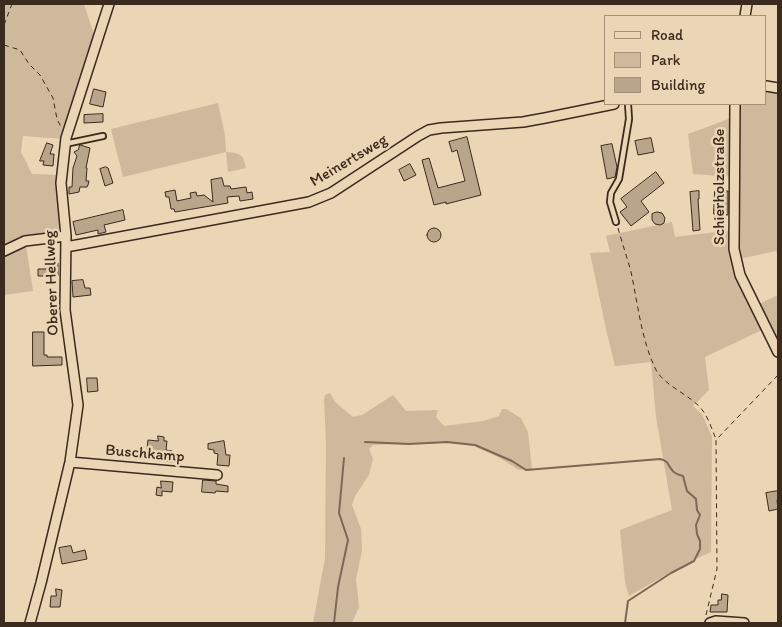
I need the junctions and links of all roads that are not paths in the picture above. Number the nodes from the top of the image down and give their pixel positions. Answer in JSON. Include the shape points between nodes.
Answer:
{"nodes":[{"id":1,"x":109,"y":4,"type":"edge"},
{"id":2,"x":609,"y":105,"type":"edge"},
{"id":3,"x":628,"y":105,"type":"edge"},
{"id":4,"x":735,"y":105,"type":"edge"},
{"id":5,"x":103,"y":136,"type":"dead end"},
{"id":6,"x":65,"y":144,"type":"junction"},
{"id":7,"x":616,"y":222,"type":"road end"},
{"id":8,"x":66,"y":236,"type":"junction"},
{"id":9,"x":66,"y":247,"type":"junction"},
{"id":10,"x":4,"y":251,"type":"edge"},
{"id":11,"x":778,"y":352,"type":"edge"},
{"id":12,"x":70,"y":462,"type":"junction"},
{"id":13,"x":217,"y":475,"type":"dead end"},
{"id":14,"x":708,"y":619,"type":"edge"},
{"id":15,"x":30,"y":623,"type":"edge"},
{"id":16,"x":744,"y":623,"type":"edge"}],
"edges":[{"from":1,"to":6,"type":"street","name":"Oberer Hellweg"},
{"from":2,"to":9,"type":"street","name":"Meinertsweg","via":[[523,122],[429,130],[320,199]]},
{"from":3,"to":7,"type":"lane","via":[[630,119],[619,179],[610,202]]},
{"from":4,"to":11,"type":"street","name":"Schierholzstraße","via":[[734,249],[740,275]]},
{"from":5,"to":6,"type":"lane"},
{"from":6,"to":8,"type":"street","name":"Oberer Hellweg","via":[[61,183]]},
{"from":8,"to":9,"type":"street","name":"Oberer Hellweg"},
{"from":8,"to":10,"type":"street","via":[[25,241]]},
{"from":9,"to":12,"type":"street","name":"Oberer Hellweg","via":[[65,310],[78,405]]},
{"from":12,"to":13,"type":"street","name":"Buschkamp"},
{"from":12,"to":15,"type":"street","name":"Oberer Hellweg"},
{"from":14,"to":16,"type":"street"}]}
